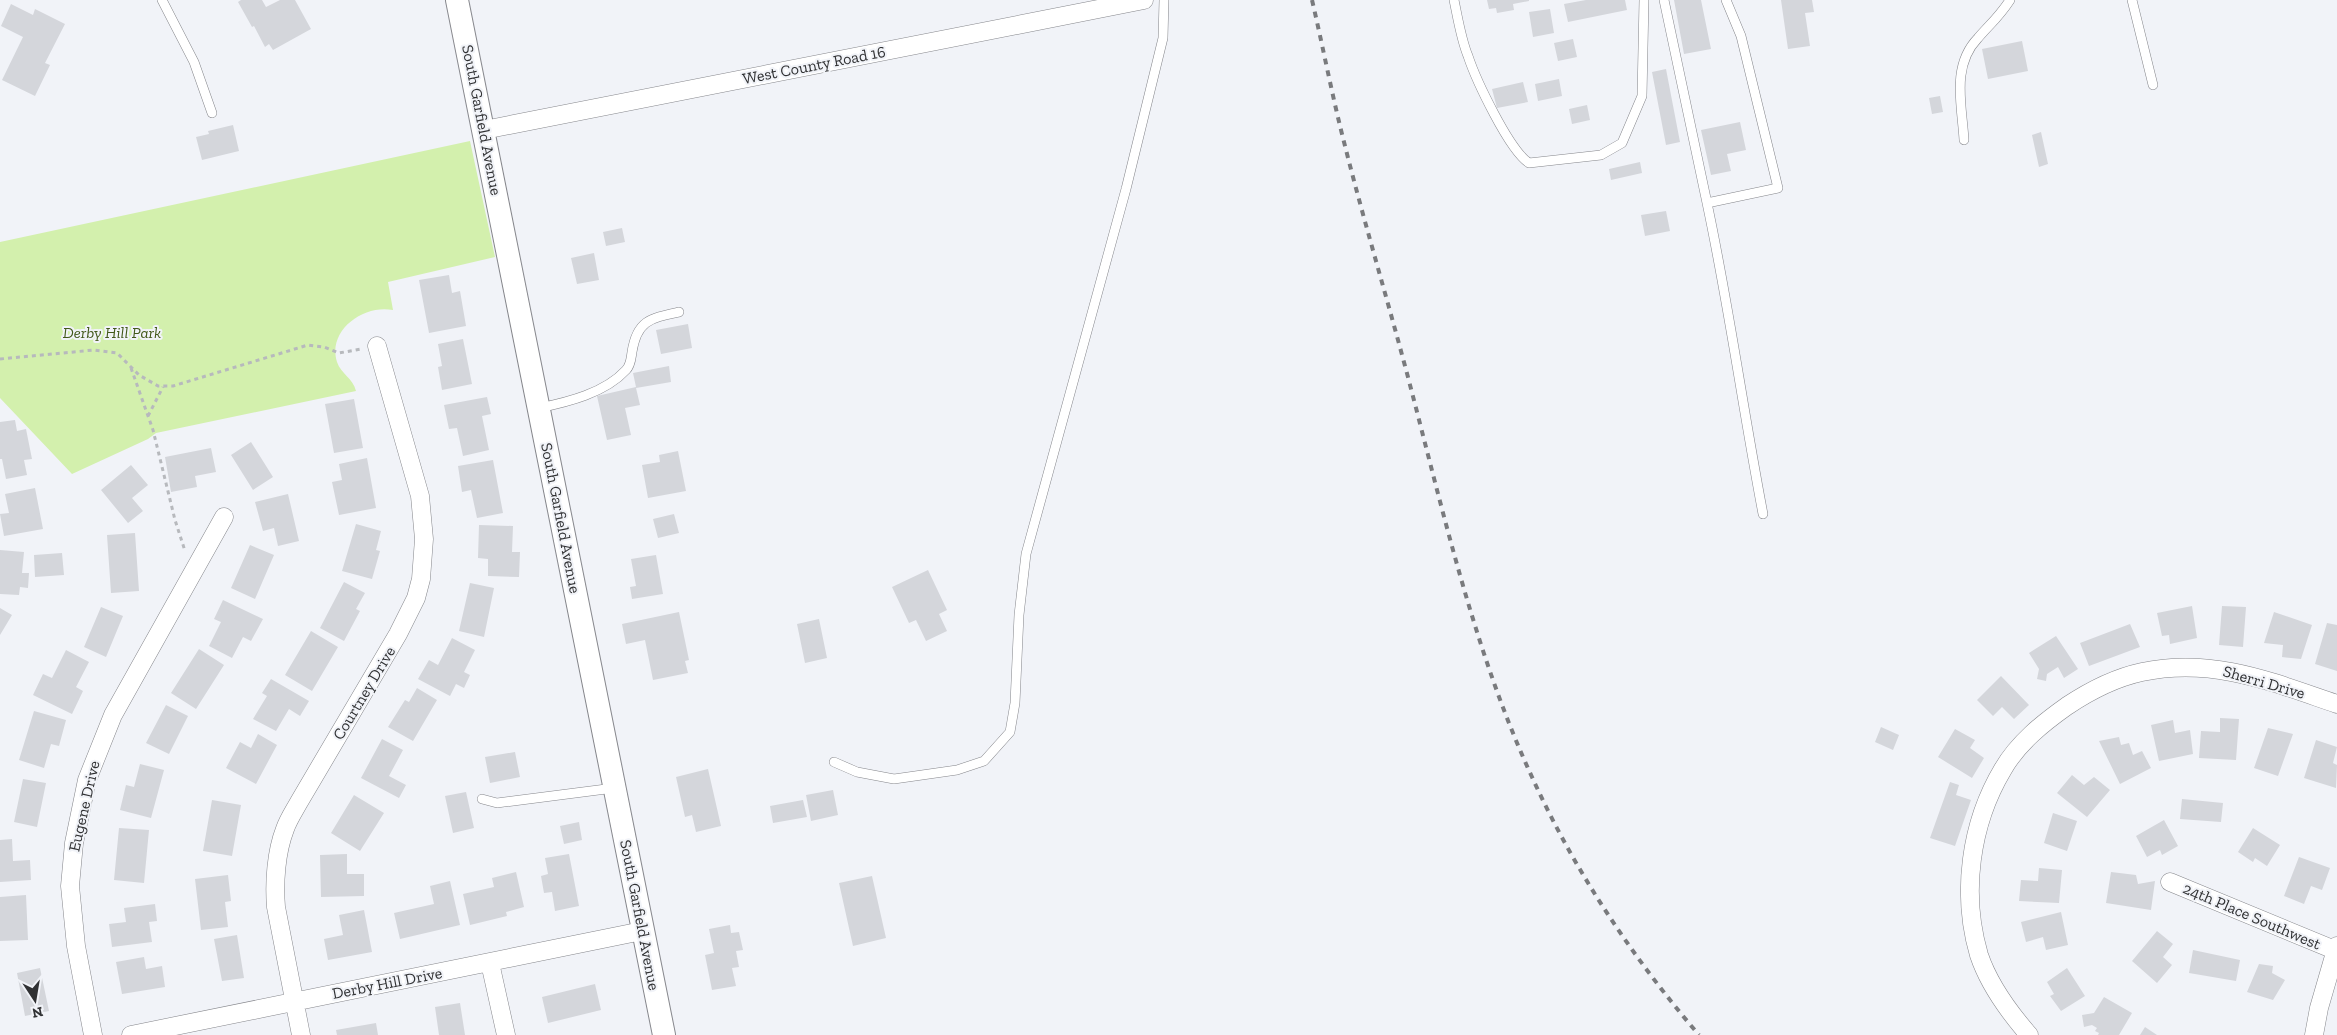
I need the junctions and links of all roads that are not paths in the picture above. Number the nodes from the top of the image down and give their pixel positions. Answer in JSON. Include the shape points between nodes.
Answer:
{"nodes":[{"id":1,"x":162,"y":0,"type":"edge"},
{"id":2,"x":457,"y":0,"type":"edge"},
{"id":3,"x":1144,"y":0,"type":"edge"},
{"id":4,"x":1164,"y":0,"type":"edge"},
{"id":5,"x":1454,"y":0,"type":"edge"},
{"id":6,"x":1644,"y":0,"type":"edge"},
{"id":7,"x":1664,"y":0,"type":"edge"},
{"id":8,"x":1726,"y":0,"type":"edge"},
{"id":9,"x":2010,"y":0,"type":"edge"},
{"id":10,"x":2132,"y":0,"type":"edge"},
{"id":11,"x":2153,"y":85,"type":"dead end"},
{"id":12,"x":212,"y":112,"type":"dead end"},
{"id":13,"x":484,"y":130,"type":"junction"},
{"id":14,"x":1964,"y":140,"type":"dead end"},
{"id":15,"x":1707,"y":203,"type":"junction"},
{"id":16,"x":679,"y":312,"type":"dead end"},
{"id":17,"x":376,"y":346,"type":"road end"},
{"id":18,"x":539,"y":408,"type":"junction"},
{"id":19,"x":1763,"y":514,"type":"dead end"},
{"id":20,"x":224,"y":517,"type":"dead end"},
{"id":21,"x":2337,"y":704,"type":"edge"},
{"id":22,"x":834,"y":762,"type":"dead end"},
{"id":23,"x":614,"y":788,"type":"junction"},
{"id":24,"x":482,"y":799,"type":"dead end"},
{"id":25,"x":2170,"y":882,"type":"dead end"},
{"id":26,"x":642,"y":931,"type":"junction"},
{"id":27,"x":2336,"y":949,"type":"edge"},
{"id":28,"x":490,"y":963,"type":"junction"},
{"id":29,"x":293,"y":1001,"type":"junction"},
{"id":30,"x":93,"y":1035,"type":"edge"},
{"id":31,"x":131,"y":1035,"type":"edge"},
{"id":32,"x":301,"y":1035,"type":"edge"},
{"id":33,"x":506,"y":1035,"type":"edge"},
{"id":34,"x":664,"y":1035,"type":"edge"},
{"id":35,"x":2029,"y":1035,"type":"edge"},
{"id":36,"x":2314,"y":1035,"type":"edge"}],
"edges":[{"from":1,"to":12,"type":"lane","via":[[194,62]]},
{"from":2,"to":13,"type":"street","name":"South Garfield Avenue"},
{"from":3,"to":13,"type":"street","name":"West County Road 16"},
{"from":4,"to":22,"type":"lane","via":[[1163,38],[1026,554],[1010,732],[984,761],[957,770],[894,779],[857,772]]},
{"from":5,"to":6,"type":"lane","via":[[1468,57],[1499,121],[1522,158],[1529,162],[1602,155],[1622,143],[1642,96]]},
{"from":7,"to":15,"type":"lane"},
{"from":8,"to":15,"type":"lane","via":[[1741,36],[1778,188]]},
{"from":9,"to":14,"type":"lane","via":[[1999,18],[1967,52],[1961,69]]},
{"from":10,"to":11,"type":"lane"},
{"from":13,"to":18,"type":"street","name":"South Garfield Avenue"},
{"from":15,"to":19,"type":"lane"},
{"from":16,"to":18,"type":"lane","via":[[656,317],[640,326],[630,364],[611,382],[567,402]]},
{"from":17,"to":29,"type":"street","name":"Courtney Drive","via":[[420,496],[424,539],[420,579],[416,598],[398,634],[285,829],[280,843],[276,907]]},
{"from":18,"to":23,"type":"street","name":"South Garfield Avenue"},
{"from":20,"to":30,"type":"street","name":"Eugene Drive","via":[[113,715],[85,789],[74,843],[70,886],[76,946]]},
{"from":21,"to":35,"type":"street","name":"Sherri Drive","via":[[2243,673],[2214,668],[2167,668],[2115,679],[2091,690],[2048,719],[2025,741],[2004,768],[1986,800],[1971,866],[1970,910],[1988,976]]},
{"from":23,"to":24,"type":"lane","via":[[497,802]]},
{"from":23,"to":26,"type":"street","name":"South Garfield Avenue"},
{"from":25,"to":27,"type":"street","name":"24th Place Southwest"},
{"from":26,"to":28,"type":"street","name":"Derby Hill Drive"},
{"from":26,"to":34,"type":"street","name":"South Garfield Avenue"},
{"from":27,"to":36,"type":"street"},
{"from":28,"to":29,"type":"street","name":"Derby Hill Drive"},
{"from":28,"to":33,"type":"street"},
{"from":29,"to":31,"type":"street","name":"Derby Hill Drive"},
{"from":29,"to":32,"type":"street","name":"Courtney Drive"}]}
